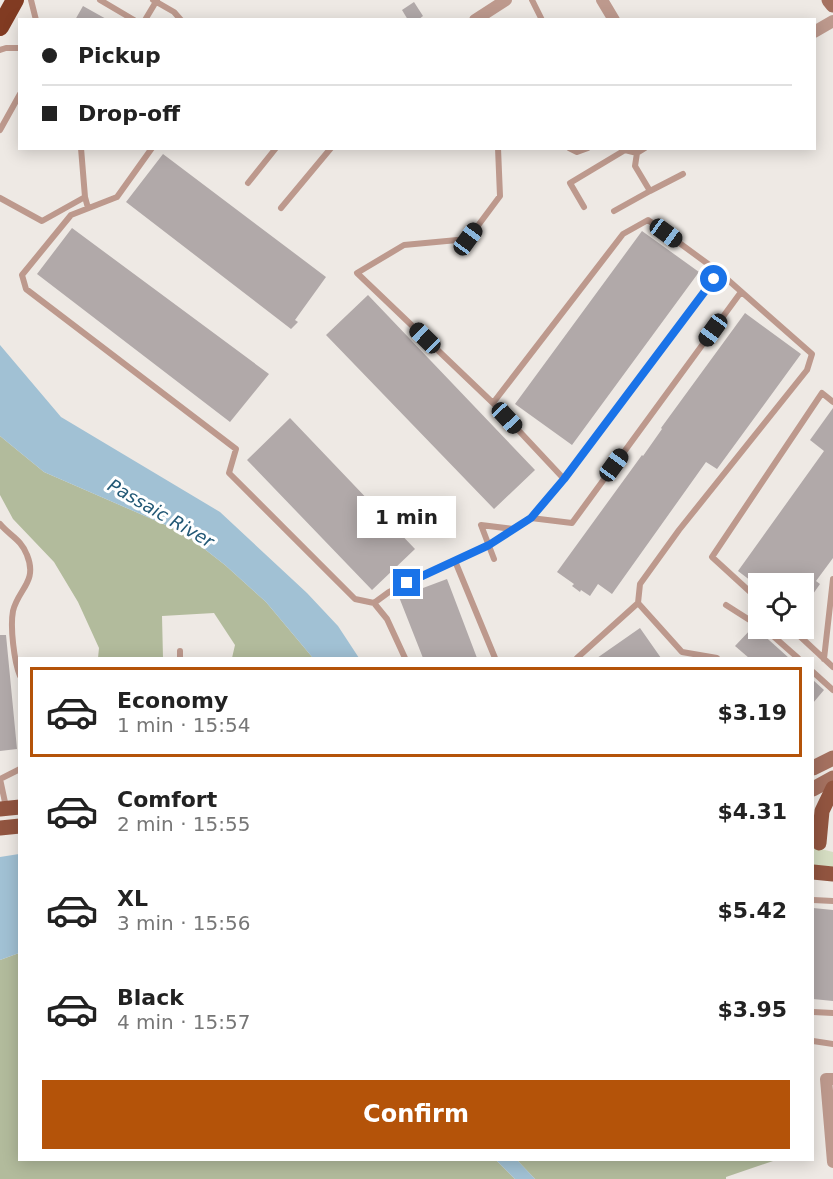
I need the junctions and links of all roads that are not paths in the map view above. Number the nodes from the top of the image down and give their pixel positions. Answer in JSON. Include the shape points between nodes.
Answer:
{"nodes":[{"id":1,"x":15,"y":0,"type":"edge"},
{"id":2,"x":31,"y":0,"type":"edge"},
{"id":3,"x":100,"y":0,"type":"edge"},
{"id":4,"x":155,"y":0,"type":"edge"},
{"id":5,"x":507,"y":0,"type":"edge"},
{"id":6,"x":532,"y":0,"type":"edge"},
{"id":7,"x":602,"y":0,"type":"edge"},
{"id":8,"x":829,"y":0,"type":"edge"},
{"id":9,"x":833,"y":4,"type":"edge"},
{"id":10,"x":36,"y":18,"type":"edge"},
{"id":11,"x":131,"y":18,"type":"edge"},
{"id":12,"x":147,"y":18,"type":"edge"},
{"id":13,"x":179,"y":18,"type":"edge"},
{"id":14,"x":479,"y":18,"type":"edge"},
{"id":15,"x":541,"y":18,"type":"edge"},
{"id":16,"x":613,"y":18,"type":"edge"},
{"id":17,"x":833,"y":21,"type":"edge"},
{"id":18,"x":0,"y":27,"type":"edge"},
{"id":19,"x":816,"y":31,"type":"edge"},
{"id":20,"x":18,"y":48,"type":"edge"},
{"id":21,"x":0,"y":50,"type":"edge"},
{"id":22,"x":18,"y":98,"type":"edge"},
{"id":23,"x":0,"y":130,"type":"edge"},
{"id":24,"x":81,"y":150,"type":"edge"},
{"id":25,"x":151,"y":150,"type":"edge"},
{"id":26,"x":274,"y":150,"type":"edge"},
{"id":27,"x":329,"y":150,"type":"edge"},
{"id":28,"x":498,"y":150,"type":"edge"},
{"id":29,"x":642,"y":150,"type":"edge"},
{"id":30,"x":637,"y":153,"type":"junction"},
{"id":31,"x":683,"y":174,"type":"dead end"},
{"id":32,"x":248,"y":183,"type":"dead end"},
{"id":33,"x":650,"y":191,"type":"junction"},
{"id":34,"x":85,"y":197,"type":"junction"},
{"id":35,"x":0,"y":198,"type":"edge"},
{"id":36,"x":584,"y":207,"type":"dead end"},
{"id":37,"x":88,"y":208,"type":"junction"},
{"id":38,"x":281,"y":208,"type":"dead end"},
{"id":39,"x":614,"y":211,"type":"dead end"},
{"id":40,"x":719,"y":272,"type":"junction"},
{"id":41,"x":741,"y":292,"type":"junction"},
{"id":42,"x":833,"y":402,"type":"edge"},
{"id":43,"x":493,"y":403,"type":"junction"},
{"id":44,"x":564,"y":479,"type":"junction"},
{"id":45,"x":531,"y":518,"type":"junction"},
{"id":46,"x":0,"y":524,"type":"edge"},
{"id":47,"x":514,"y":529,"type":"junction"},
{"id":48,"x":489,"y":545,"type":"junction"},
{"id":49,"x":494,"y":559,"type":"dead end"},
{"id":50,"x":455,"y":561,"type":"junction"},
{"id":51,"x":833,"y":579,"type":"edge"},
{"id":52,"x":748,"y":590,"type":"edge"},
{"id":53,"x":374,"y":603,"type":"junction"},
{"id":54,"x":638,"y":603,"type":"junction"},
{"id":55,"x":726,"y":605,"type":"dead end"},
{"id":56,"x":748,"y":619,"type":"edge"},
{"id":57,"x":776,"y":639,"type":"edge"},
{"id":58,"x":802,"y":639,"type":"edge"},
{"id":59,"x":180,"y":651,"type":"dead end"},
{"id":60,"x":180,"y":657,"type":"edge"},
{"id":61,"x":405,"y":657,"type":"edge"},
{"id":62,"x":495,"y":657,"type":"edge"},
{"id":63,"x":578,"y":657,"type":"edge"},
{"id":64,"x":711,"y":657,"type":"edge"},
{"id":65,"x":797,"y":657,"type":"edge"},
{"id":66,"x":824,"y":659,"type":"junction"},
{"id":67,"x":18,"y":662,"type":"edge"},
{"id":68,"x":833,"y":667,"type":"edge"},
{"id":69,"x":814,"y":673,"type":"edge"},
{"id":70,"x":833,"y":690,"type":"edge"},
{"id":71,"x":833,"y":758,"type":"edge"},
{"id":72,"x":814,"y":768,"type":"edge"},
{"id":73,"x":18,"y":770,"type":"edge"},
{"id":74,"x":833,"y":778,"type":"edge"},
{"id":75,"x":814,"y":788,"type":"edge"},
{"id":76,"x":833,"y":788,"type":"edge"},
{"id":77,"x":8,"y":808,"type":"edge"},
{"id":78,"x":8,"y":828,"type":"edge"},
{"id":79,"x":822,"y":843,"type":"edge"},
{"id":80,"x":814,"y":872,"type":"edge"},
{"id":81,"x":833,"y":874,"type":"edge"},
{"id":82,"x":814,"y":900,"type":"edge"},
{"id":83,"x":833,"y":901,"type":"edge"},
{"id":84,"x":814,"y":1011,"type":"edge"},
{"id":85,"x":833,"y":1013,"type":"edge"},
{"id":86,"x":814,"y":1041,"type":"edge"},
{"id":87,"x":833,"y":1044,"type":"edge"},
{"id":88,"x":833,"y":1079,"type":"edge"},
{"id":89,"x":833,"y":1162,"type":"edge"}],
"edges":[{"from":1,"to":18,"type":"highway"},
{"from":2,"to":10,"type":"lane"},
{"from":3,"to":11,"type":"lane"},
{"from":4,"to":12,"type":"lane"},
{"from":4,"to":13,"type":"lane"},
{"from":5,"to":14,"type":"street"},
{"from":6,"to":15,"type":"lane"},
{"from":7,"to":16,"type":"street"},
{"from":8,"to":9,"type":"street"},
{"from":17,"to":19,"type":"street"},
{"from":20,"to":21,"type":"lane"},
{"from":22,"to":23,"type":"lane"},
{"from":24,"to":34,"type":"lane"},
{"from":25,"to":37,"type":"lane","via":[[117,196]]},
{"from":26,"to":32,"type":"lane"},
{"from":27,"to":38,"type":"lane"},
{"from":28,"to":43,"type":"lane","via":[[500,196],[468,239],[404,244],[357,273]]},
{"from":29,"to":30,"type":"lane"},
{"from":30,"to":33,"type":"lane","via":[[635,166]]},
{"from":30,"to":36,"type":"lane","via":[[625,150],[570,183]]},
{"from":31,"to":33,"type":"lane"},
{"from":33,"to":39,"type":"lane"},
{"from":34,"to":35,"type":"lane","via":[[42,221]]},
{"from":34,"to":37,"type":"lane"},
{"from":37,"to":53,"type":"lane","via":[[71,215],[22,275],[26,289],[236,449],[229,473],[355,599]]},
{"from":40,"to":41,"type":"lane"},
{"from":40,"to":43,"type":"lane","via":[[648,220],[630,228]]},
{"from":40,"to":44,"type":"lane"},
{"from":41,"to":45,"type":"lane","via":[[572,523]]},
{"from":41,"to":54,"type":"lane","via":[[812,354],[807,370],[679,530],[640,584]]},
{"from":42,"to":52,"type":"lane","via":[[822,393],[712,557]]},
{"from":43,"to":44,"type":"lane"},
{"from":44,"to":45,"type":"lane"},
{"from":45,"to":47,"type":"lane"},
{"from":46,"to":67,"type":"lane","via":[[20,542],[30,563],[28,583],[16,601],[12,619]]},
{"from":47,"to":48,"type":"lane"},
{"from":47,"to":48,"type":"lane","via":[[481,525]]},
{"from":48,"to":49,"type":"lane"},
{"from":48,"to":50,"type":"lane"},
{"from":50,"to":53,"type":"lane"},
{"from":50,"to":62,"type":"lane"},
{"from":51,"to":66,"type":"lane"},
{"from":53,"to":61,"type":"lane","via":[[387,619]]},
{"from":54,"to":63,"type":"lane"},
{"from":54,"to":64,"type":"lane","via":[[682,652]]},
{"from":55,"to":56,"type":"lane"},
{"from":57,"to":65,"type":"lane"},
{"from":58,"to":66,"type":"lane"},
{"from":59,"to":60,"type":"lane"},
{"from":66,"to":68,"type":"lane"},
{"from":69,"to":70,"type":"lane"},
{"from":71,"to":72,"type":"street"},
{"from":73,"to":77,"type":"lane","via":[[0,779]]},
{"from":74,"to":75,"type":"street"},
{"from":76,"to":79,"type":"main road","via":[[822,812]]},
{"from":77,"to":78,"type":"main road"},
{"from":80,"to":81,"type":"main road"},
{"from":82,"to":83,"type":"lane"},
{"from":84,"to":85,"type":"lane"},
{"from":86,"to":87,"type":"lane"},
{"from":88,"to":89,"type":"street","via":[[826,1079]]}]}
